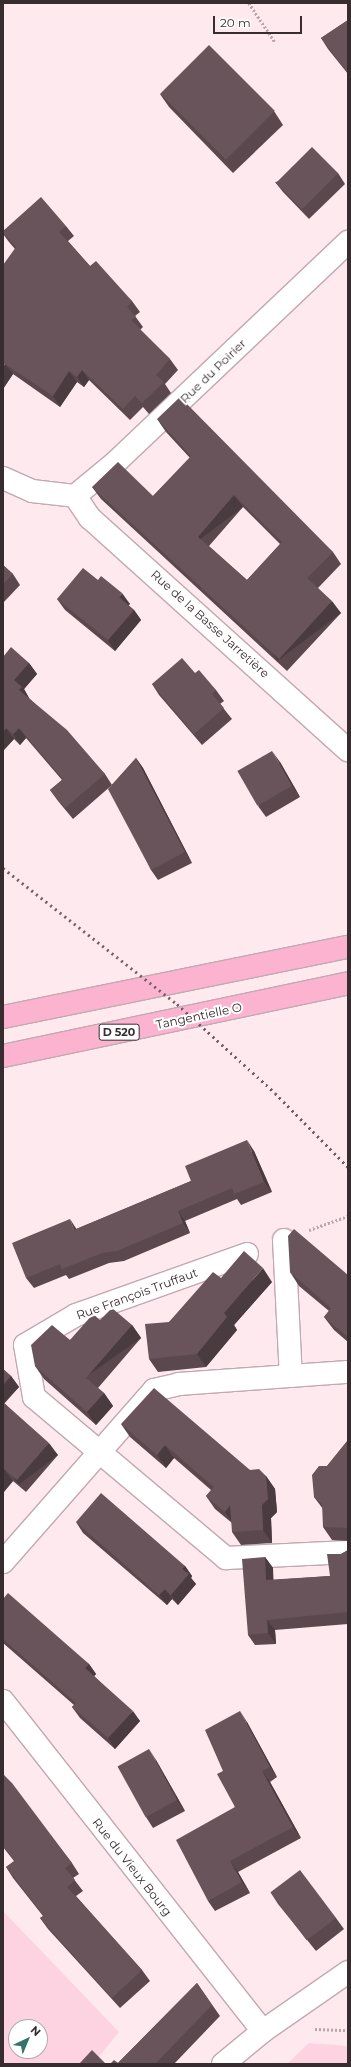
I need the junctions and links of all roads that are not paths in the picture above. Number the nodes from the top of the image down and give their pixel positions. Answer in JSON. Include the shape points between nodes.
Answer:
{"nodes":[{"id":1,"x":348,"y":242,"type":"edge"},
{"id":2,"x":3,"y":478,"type":"edge"},
{"id":3,"x":75,"y":496,"type":"junction"},
{"id":4,"x":348,"y":750,"type":"edge"},
{"id":5,"x":348,"y":947,"type":"edge"},
{"id":6,"x":348,"y":983,"type":"edge"},
{"id":7,"x":3,"y":1017,"type":"edge"},
{"id":8,"x":3,"y":1056,"type":"edge"},
{"id":9,"x":284,"y":1240,"type":"road end"},
{"id":10,"x":247,"y":1254,"type":"edge"},
{"id":11,"x":348,"y":1372,"type":"edge"},
{"id":12,"x":291,"y":1376,"type":"junction"},
{"id":13,"x":98,"y":1452,"type":"junction"},
{"id":14,"x":348,"y":1552,"type":"edge"},
{"id":15,"x":3,"y":1562,"type":"edge"},
{"id":16,"x":3,"y":1701,"type":"edge"},
{"id":17,"x":348,"y":1972,"type":"edge"},
{"id":18,"x":263,"y":2031,"type":"junction"},
{"id":19,"x":223,"y":2064,"type":"edge"}],
"edges":[{"from":1,"to":3,"type":"street","name":"Rue du Poirier","via":[[116,462]]},
{"from":2,"to":3,"type":"street","via":[[32,491]]},
{"from":3,"to":4,"type":"street","name":"Rue de la Basse Jarretière","via":[[90,518]]},
{"from":5,"to":7,"type":"main road","via":[[218,976]]},
{"from":6,"to":8,"type":"main road","name":"Tangentielle O","number":"D 520"},
{"from":9,"to":12,"type":"street"},
{"from":10,"to":13,"type":"street","name":"Rue François Truffaut","via":[[76,1315],[25,1345],[34,1397]]},
{"from":11,"to":12,"type":"street"},
{"from":12,"to":13,"type":"street","via":[[179,1384],[154,1390]]},
{"from":13,"to":14,"type":"street","name":"Rue François Truffaut","via":[[226,1558]]},
{"from":13,"to":15,"type":"street"},
{"from":16,"to":18,"type":"street","name":"Rue du Vieux Bourg"},
{"from":17,"to":18,"type":"street"},
{"from":18,"to":19,"type":"street"}]}
